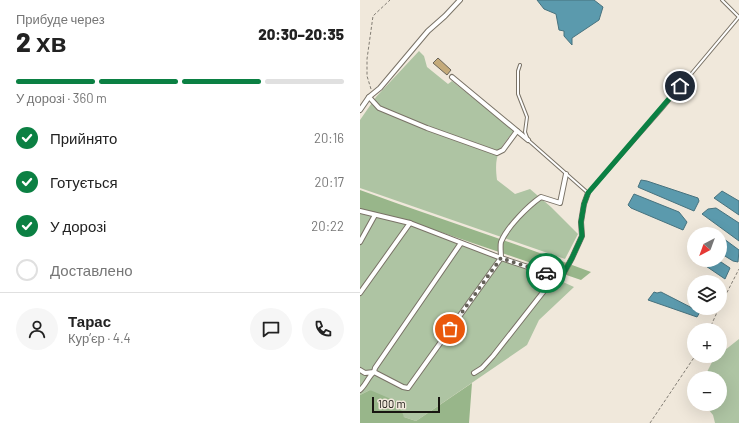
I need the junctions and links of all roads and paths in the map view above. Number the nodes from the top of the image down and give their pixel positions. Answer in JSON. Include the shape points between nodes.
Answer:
{"nodes":[{"id":1,"x":390,"y":0,"type":"edge"},
{"id":2,"x":460,"y":0,"type":"edge"},
{"id":3,"x":722,"y":0,"type":"edge"},
{"id":4,"x":739,"y":17,"type":"edge"},
{"id":5,"x":520,"y":64,"type":"dead end"},
{"id":6,"x":452,"y":77,"type":"dead end"},
{"id":7,"x":369,"y":97,"type":"junction"},
{"id":8,"x":360,"y":110,"type":"edge"},
{"id":9,"x":517,"y":131,"type":"junction"},
{"id":10,"x":528,"y":140,"type":"junction"},
{"id":11,"x":566,"y":174,"type":"junction"},
{"id":12,"x":588,"y":193,"type":"junction"},
{"id":13,"x":360,"y":211,"type":"edge"},
{"id":14,"x":375,"y":215,"type":"junction"},
{"id":15,"x":410,"y":223,"type":"junction"},
{"id":16,"x":360,"y":242,"type":"edge"},
{"id":17,"x":461,"y":243,"type":"junction"},
{"id":18,"x":501,"y":258,"type":"junction"},
{"id":19,"x":739,"y":268,"type":"edge"},
{"id":20,"x":555,"y":276,"type":"junction"},
{"id":21,"x":360,"y":293,"type":"edge"},
{"id":22,"x":727,"y":293,"type":"edge"},
{"id":23,"x":690,"y":363,"type":"edge"},
{"id":24,"x":360,"y":370,"type":"edge"},
{"id":25,"x":374,"y":372,"type":"junction"},
{"id":26,"x":474,"y":373,"type":"dead end"},
{"id":27,"x":360,"y":390,"type":"edge"},
{"id":28,"x":650,"y":423,"type":"edge"}],
"edges":[{"from":1,"to":7,"type":"path","via":[[373,16],[367,59],[367,76],[371,89]]},
{"from":2,"to":7,"type":"street","via":[[428,31],[380,88]]},
{"from":3,"to":4,"type":"lane"},
{"from":4,"to":12,"type":"lane"},
{"from":5,"to":10,"type":"lane","via":[[518,94],[527,117],[525,132]]},
{"from":6,"to":9,"type":"street"},
{"from":7,"to":8,"type":"street"},
{"from":7,"to":9,"type":"street","via":[[379,108],[497,153]]},
{"from":9,"to":10,"type":"street"},
{"from":10,"to":11,"type":"lane"},
{"from":11,"to":12,"type":"lane"},
{"from":11,"to":18,"type":"street","via":[[560,203],[541,197],[532,203],[500,243]]},
{"from":12,"to":20,"type":"street","via":[[581,222],[582,236],[561,278]]},
{"from":13,"to":14,"type":"street"},
{"from":14,"to":15,"type":"street"},
{"from":14,"to":16,"type":"street"},
{"from":15,"to":17,"type":"street"},
{"from":15,"to":21,"type":"street"},
{"from":17,"to":18,"type":"street"},
{"from":17,"to":25,"type":"street"},
{"from":18,"to":20,"type":"street"},
{"from":18,"to":25,"type":"street","via":[[408,388]]},
{"from":19,"to":22,"type":"path"},
{"from":20,"to":26,"type":"street","via":[[493,356]]},
{"from":23,"to":28,"type":"path"},
{"from":24,"to":25,"type":"street"},
{"from":25,"to":27,"type":"street"}]}
